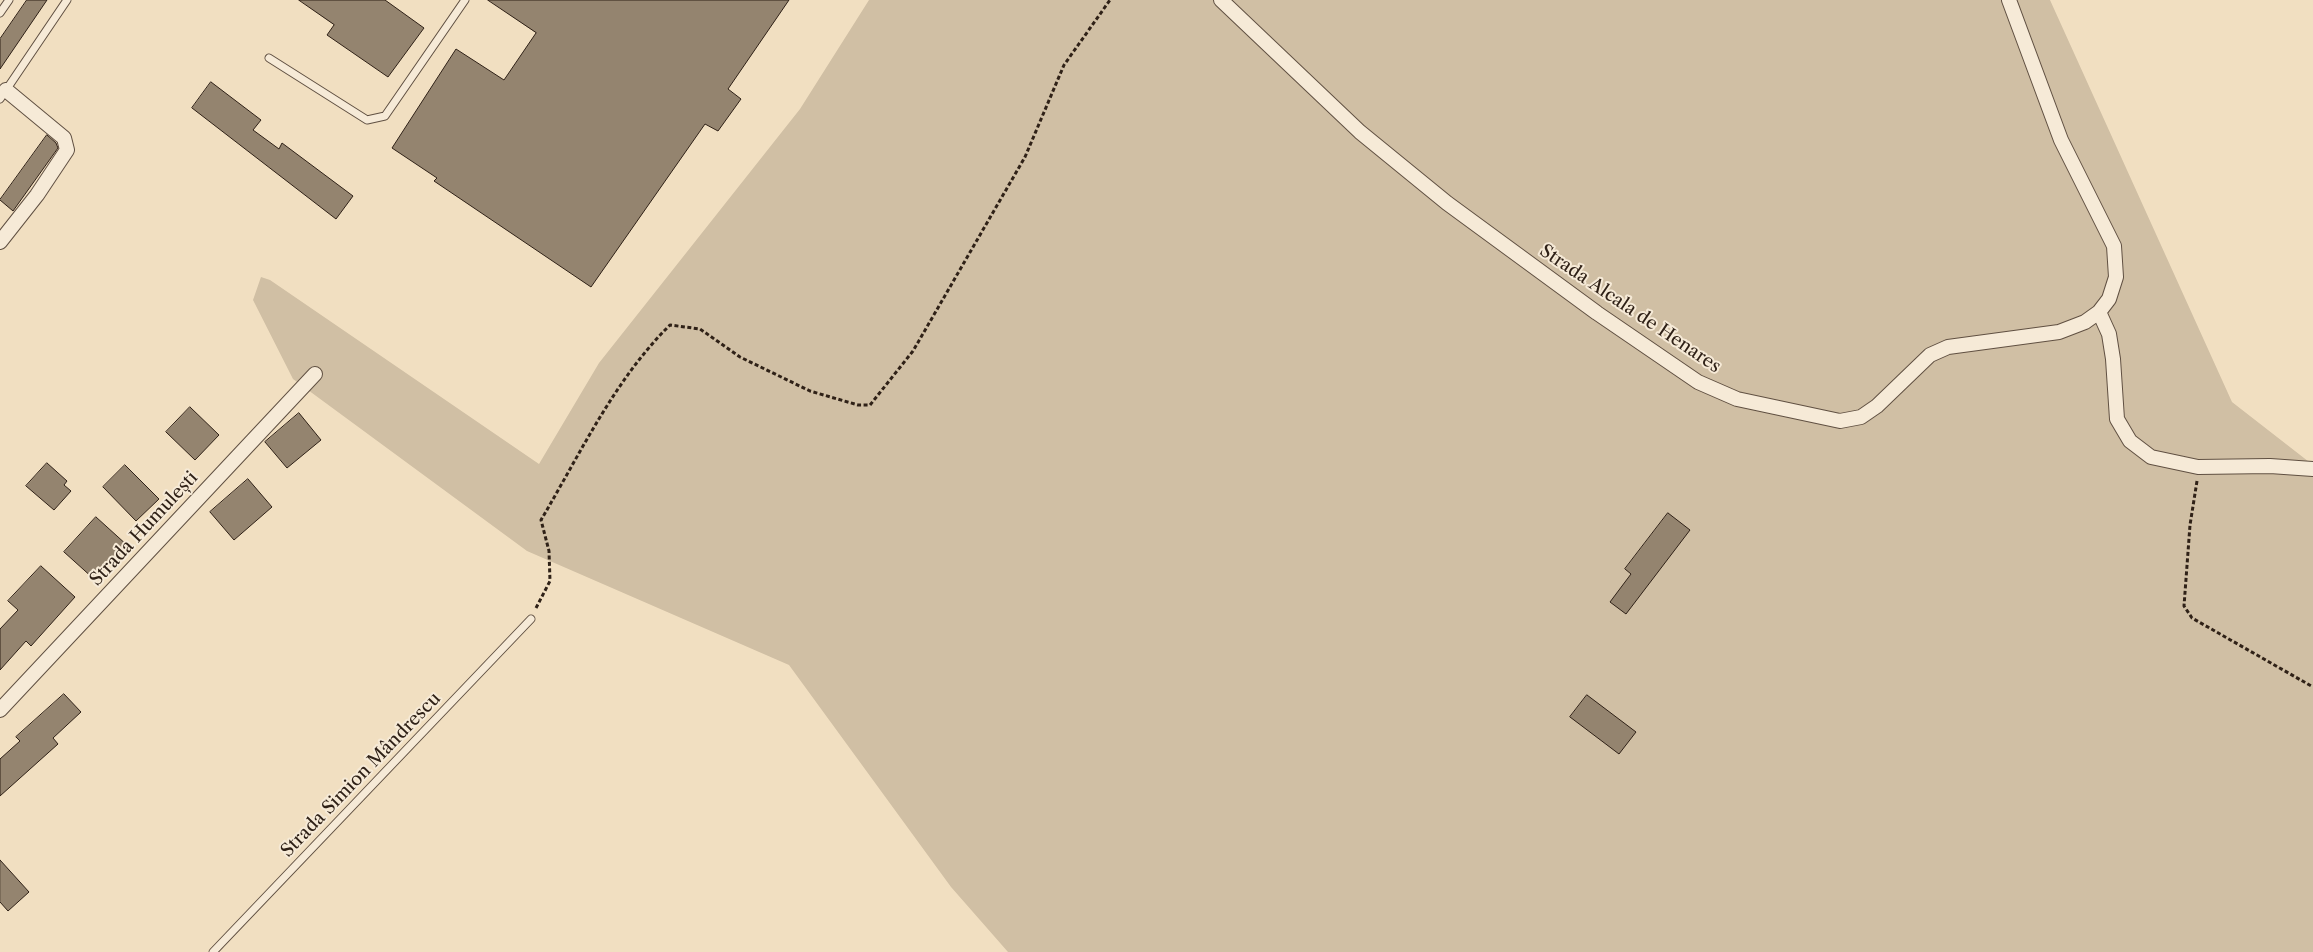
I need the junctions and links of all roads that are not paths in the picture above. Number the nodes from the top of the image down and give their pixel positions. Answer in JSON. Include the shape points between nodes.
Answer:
{"nodes":[{"id":1,"x":10,"y":0,"type":"edge"},
{"id":2,"x":67,"y":0,"type":"edge"},
{"id":3,"x":465,"y":0,"type":"edge"},
{"id":4,"x":1220,"y":0,"type":"edge"},
{"id":5,"x":2009,"y":0,"type":"edge"},
{"id":6,"x":0,"y":13,"type":"edge"},
{"id":7,"x":269,"y":58,"type":"dead end"},
{"id":8,"x":3,"y":95,"type":"edge"},
{"id":9,"x":0,"y":242,"type":"edge"},
{"id":10,"x":2098,"y":312,"type":"junction"},
{"id":11,"x":315,"y":374,"type":"dead end"},
{"id":12,"x":2313,"y":469,"type":"edge"},
{"id":13,"x":531,"y":619,"type":"road end"},
{"id":14,"x":0,"y":710,"type":"edge"},
{"id":15,"x":213,"y":952,"type":"edge"}],
"edges":[{"from":1,"to":6,"type":"lane"},
{"from":2,"to":8,"type":"lane"},
{"from":3,"to":7,"type":"lane","via":[[385,116],[367,120]]},
{"from":4,"to":10,"type":"street","name":"Strada Alcala de Henares","via":[[1360,132],[1447,203],[1698,382],[1737,399],[1840,421],[1862,417],[1930,355],[1948,347],[2059,332],[2084,322]]},
{"from":5,"to":10,"type":"street","name":"Strada Alcala de Henares","via":[[2061,140],[2114,246],[2116,277],[2109,299]]},
{"from":8,"to":9,"type":"street","via":[[64,138],[66,150],[37,195]]},
{"from":10,"to":12,"type":"street","via":[[2110,342],[2117,419],[2130,440],[2151,457],[2198,467]]},
{"from":11,"to":14,"type":"street","name":"Strada Humulești"},
{"from":13,"to":15,"type":"lane","name":"Strada Simion Mândrescu"}]}
